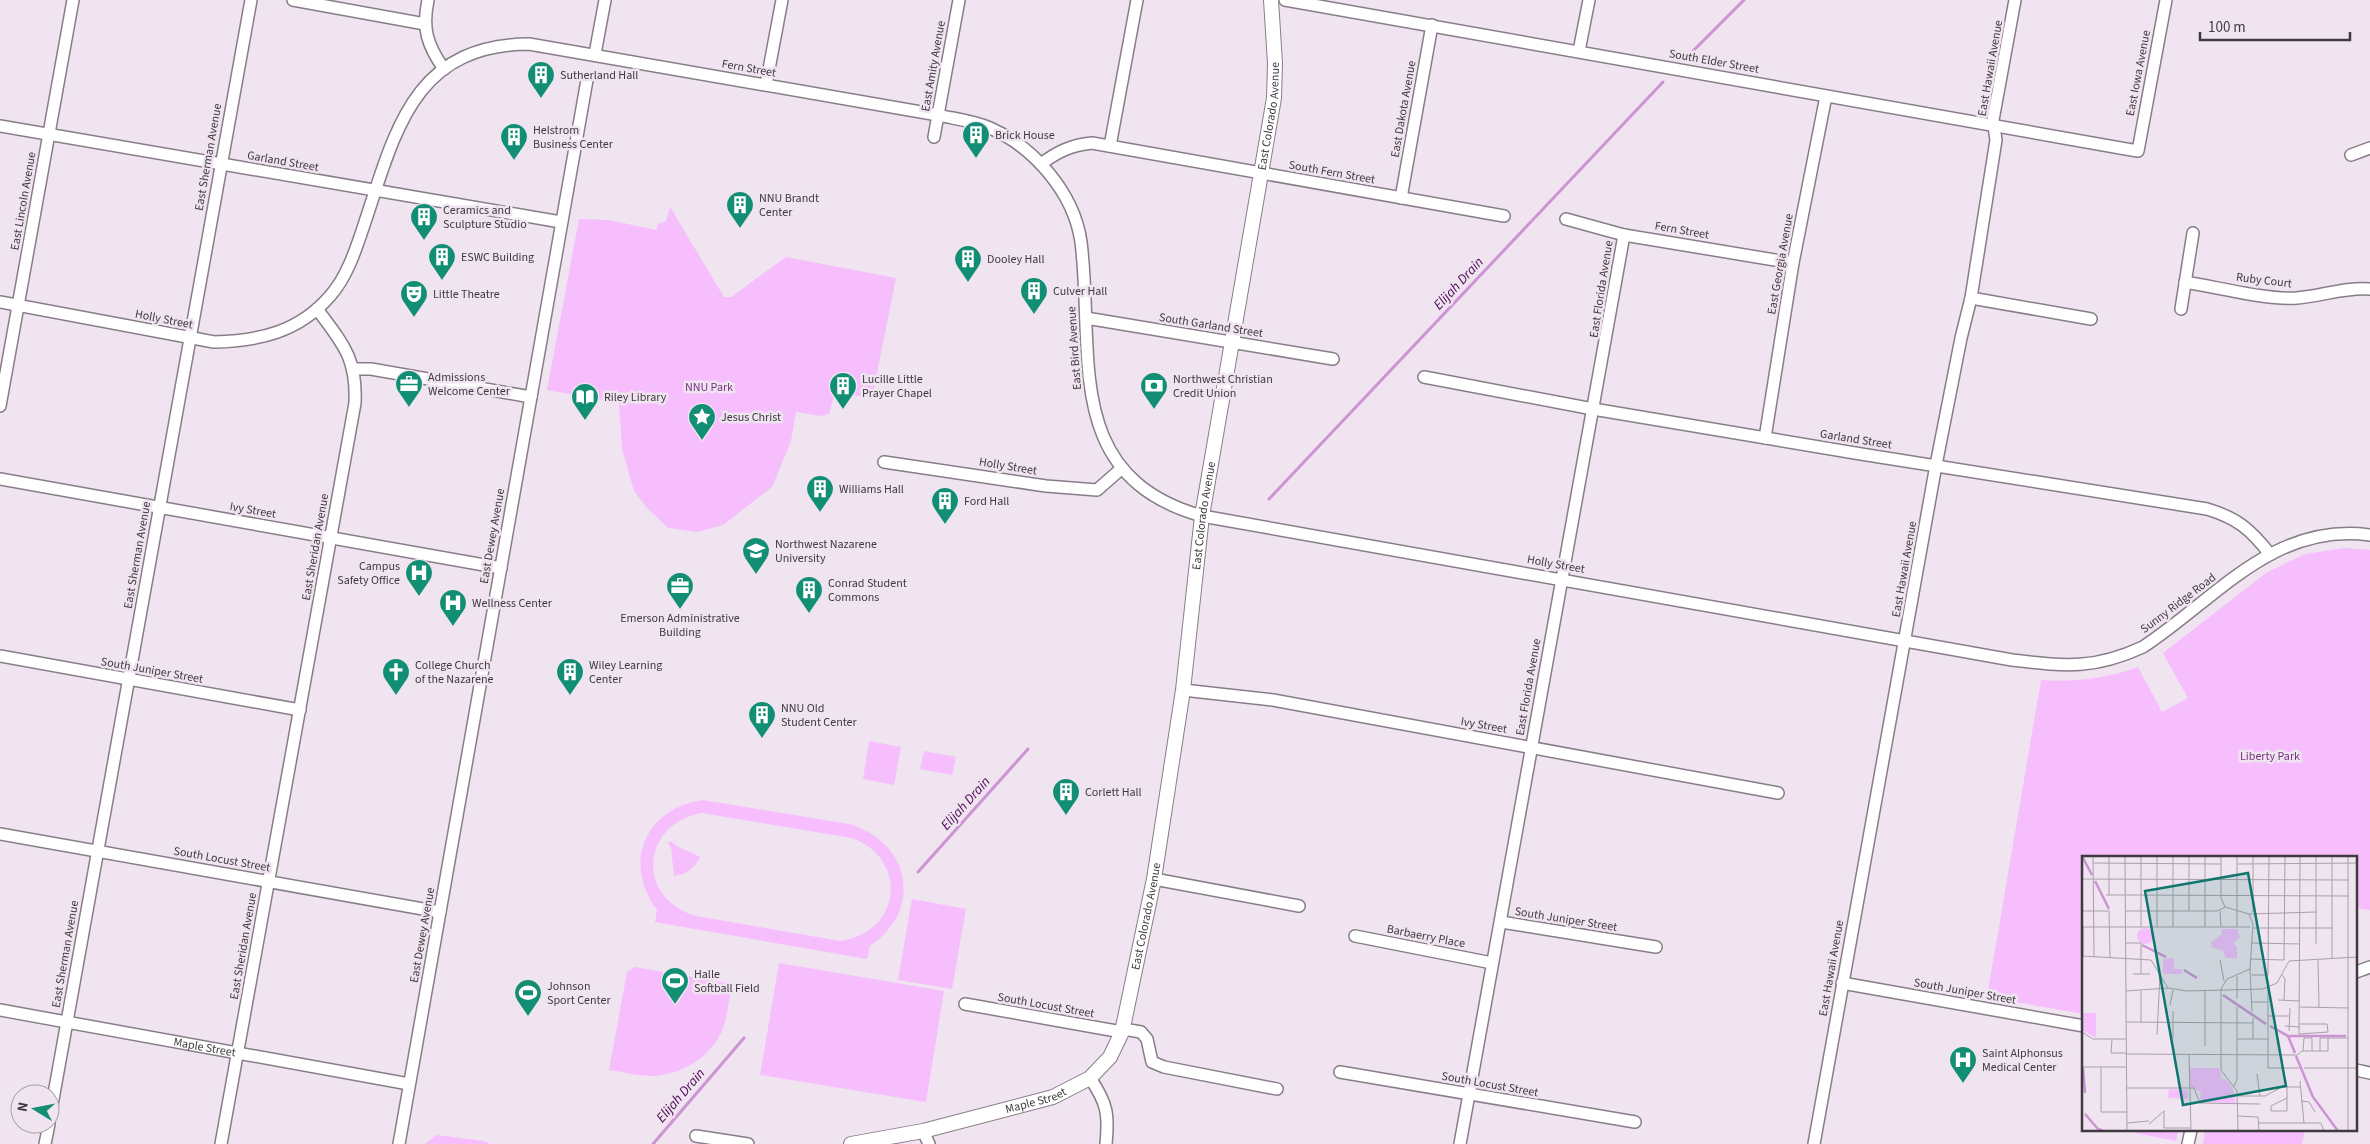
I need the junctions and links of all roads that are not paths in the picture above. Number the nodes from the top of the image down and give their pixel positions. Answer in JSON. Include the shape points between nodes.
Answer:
{"nodes":[{"id":1,"x":73,"y":0,"type":"edge"},
{"id":2,"x":251,"y":0,"type":"edge"},
{"id":3,"x":293,"y":0,"type":"edge"},
{"id":4,"x":428,"y":0,"type":"edge"},
{"id":5,"x":605,"y":0,"type":"edge"},
{"id":6,"x":782,"y":0,"type":"edge"},
{"id":7,"x":959,"y":0,"type":"edge"},
{"id":8,"x":1137,"y":0,"type":"edge"},
{"id":9,"x":1272,"y":0,"type":"edge"},
{"id":10,"x":1285,"y":0,"type":"edge"},
{"id":11,"x":1589,"y":0,"type":"edge"},
{"id":12,"x":2016,"y":0,"type":"edge"},
{"id":13,"x":2166,"y":0,"type":"edge"},
{"id":14,"x":425,"y":24,"type":"junction"},
{"id":15,"x":1432,"y":26,"type":"junction"},
{"id":16,"x":1579,"y":51,"type":"junction"},
{"id":17,"x":595,"y":54,"type":"junction"},
{"id":18,"x":444,"y":69,"type":"junction"},
{"id":19,"x":587,"y":80,"type":"dead end"},
{"id":20,"x":766,"y":85,"type":"junction"},
{"id":21,"x":1826,"y":96,"type":"junction"},
{"id":22,"x":938,"y":115,"type":"junction"},
{"id":23,"x":0,"y":126,"type":"edge"},
{"id":24,"x":1994,"y":127,"type":"junction"},
{"id":25,"x":49,"y":134,"type":"junction"},
{"id":26,"x":934,"y":137,"type":"dead end"},
{"id":27,"x":1110,"y":146,"type":"junction"},
{"id":28,"x":2370,"y":148,"type":"edge"},
{"id":29,"x":2138,"y":151,"type":"joint"},
{"id":30,"x":2351,"y":155,"type":"dead end"},
{"id":31,"x":221,"y":164,"type":"junction"},
{"id":32,"x":1041,"y":164,"type":"junction"},
{"id":33,"x":1263,"y":174,"type":"junction"},
{"id":34,"x":376,"y":190,"type":"junction"},
{"id":35,"x":1401,"y":198,"type":"junction"},
{"id":36,"x":1504,"y":216,"type":"dead end"},
{"id":37,"x":1566,"y":220,"type":"dead end"},
{"id":38,"x":561,"y":222,"type":"junction"},
{"id":39,"x":2193,"y":233,"type":"dead end"},
{"id":40,"x":1624,"y":235,"type":"junction"},
{"id":41,"x":1793,"y":263,"type":"junction"},
{"id":42,"x":2185,"y":282,"type":"junction"},
{"id":43,"x":2370,"y":289,"type":"edge"},
{"id":44,"x":1971,"y":298,"type":"junction"},
{"id":45,"x":0,"y":302,"type":"edge"},
{"id":46,"x":18,"y":306,"type":"junction"},
{"id":47,"x":317,"y":309,"type":"junction"},
{"id":48,"x":2181,"y":309,"type":"dead end"},
{"id":49,"x":1086,"y":318,"type":"junction"},
{"id":50,"x":2091,"y":320,"type":"dead end"},
{"id":51,"x":190,"y":338,"type":"junction"},
{"id":52,"x":1233,"y":343,"type":"junction"},
{"id":53,"x":1333,"y":359,"type":"dead end"},
{"id":54,"x":354,"y":369,"type":"junction"},
{"id":55,"x":1424,"y":377,"type":"dead end"},
{"id":56,"x":531,"y":397,"type":"junction"},
{"id":57,"x":0,"y":406,"type":"edge"},
{"id":58,"x":1593,"y":409,"type":"junction"},
{"id":59,"x":1765,"y":438,"type":"junction"},
{"id":60,"x":884,"y":462,"type":"dead end"},
{"id":61,"x":1936,"y":466,"type":"junction"},
{"id":62,"x":1121,"y":469,"type":"junction"},
{"id":63,"x":0,"y":479,"type":"edge"},
{"id":64,"x":159,"y":508,"type":"junction"},
{"id":65,"x":1202,"y":516,"type":"junction"},
{"id":66,"x":2370,"y":535,"type":"edge"},
{"id":67,"x":331,"y":538,"type":"junction"},
{"id":68,"x":2269,"y":553,"type":"junction"},
{"id":69,"x":501,"y":568,"type":"junction"},
{"id":70,"x":1561,"y":579,"type":"junction"},
{"id":71,"x":1905,"y":641,"type":"junction"},
{"id":72,"x":0,"y":656,"type":"edge"},
{"id":73,"x":128,"y":679,"type":"junction"},
{"id":74,"x":1183,"y":690,"type":"junction"},
{"id":75,"x":300,"y":710,"type":"junction"},
{"id":76,"x":1531,"y":747,"type":"junction"},
{"id":77,"x":1778,"y":793,"type":"dead end"},
{"id":78,"x":0,"y":834,"type":"edge"},
{"id":79,"x":97,"y":851,"type":"junction"},
{"id":80,"x":1154,"y":879,"type":"junction"},
{"id":81,"x":269,"y":882,"type":"junction"},
{"id":82,"x":1299,"y":906,"type":"dead end"},
{"id":83,"x":440,"y":912,"type":"junction"},
{"id":84,"x":1501,"y":922,"type":"junction"},
{"id":85,"x":1355,"y":936,"type":"dead end"},
{"id":86,"x":1656,"y":947,"type":"dead end"},
{"id":87,"x":1492,"y":963,"type":"junction"},
{"id":88,"x":2370,"y":967,"type":"edge"},
{"id":89,"x":2358,"y":971,"type":"edge"},
{"id":90,"x":1842,"y":983,"type":"junction"},
{"id":91,"x":965,"y":1004,"type":"dead end"},
{"id":92,"x":0,"y":1010,"type":"edge"},
{"id":93,"x":67,"y":1022,"type":"junction"},
{"id":94,"x":2082,"y":1026,"type":"edge"},
{"id":95,"x":1122,"y":1030,"type":"junction"},
{"id":96,"x":238,"y":1053,"type":"junction"},
{"id":97,"x":1340,"y":1072,"type":"dead end"},
{"id":98,"x":1090,"y":1078,"type":"junction"},
{"id":99,"x":56,"y":1084,"type":"edge"},
{"id":100,"x":409,"y":1084,"type":"junction"},
{"id":101,"x":1277,"y":1090,"type":"dead end"},
{"id":102,"x":1470,"y":1094,"type":"junction"},
{"id":103,"x":1635,"y":1122,"type":"dead end"},
{"id":104,"x":923,"y":1131,"type":"junction"},
{"id":105,"x":696,"y":1136,"type":"dead end"},
{"id":106,"x":221,"y":1144,"type":"edge"},
{"id":107,"x":399,"y":1144,"type":"edge"},
{"id":108,"x":748,"y":1144,"type":"edge"},
{"id":109,"x":851,"y":1144,"type":"edge"},
{"id":110,"x":930,"y":1144,"type":"edge"},
{"id":111,"x":1106,"y":1144,"type":"edge"},
{"id":112,"x":1460,"y":1144,"type":"edge"},
{"id":113,"x":1814,"y":1144,"type":"edge"}],
"edges":[{"from":1,"to":25,"type":"street","name":"East Lincoln Avenue"},
{"from":2,"to":31,"type":"street","name":"East Sherman Avenue"},
{"from":3,"to":14,"type":"street"},
{"from":4,"to":14,"type":"street"},
{"from":5,"to":17,"type":"street"},
{"from":6,"to":20,"type":"street"},
{"from":7,"to":22,"type":"street","name":"East Amity Avenue"},
{"from":8,"to":27,"type":"street"},
{"from":9,"to":33,"type":"main road","name":"East Colorado Avenue","via":[[1274,98]]},
{"from":10,"to":15,"type":"street","name":"South Elder Street"},
{"from":11,"to":16,"type":"street"},
{"from":12,"to":24,"type":"street","name":"East Hawaii Avenue"},
{"from":13,"to":29,"type":"street","name":"East Iowa Avenue"},
{"from":14,"to":18,"type":"street","via":[[432,51]]},
{"from":15,"to":16,"type":"street","name":"South Elder Street"},
{"from":15,"to":35,"type":"street","name":"East Dakota Avenue"},
{"from":16,"to":21,"type":"street","name":"South Elder Street"},
{"from":17,"to":18,"type":"street","name":"Fern Street","via":[[508,44],[471,53]]},
{"from":17,"to":20,"type":"street","name":"Fern Street"},
{"from":18,"to":34,"type":"street","via":[[418,94],[406,111]]},
{"from":19,"to":38,"type":"street","name":"East Dewey Avenue"},
{"from":20,"to":22,"type":"street","name":"Fern Street"},
{"from":21,"to":24,"type":"street","name":"South Elder Street"},
{"from":21,"to":41,"type":"street","name":"East Georgia Avenue"},
{"from":22,"to":26,"type":"street","name":"East Amity Avenue"},
{"from":22,"to":32,"type":"street","name":"Fern Street","via":[[990,128],[1018,144]]},
{"from":23,"to":25,"type":"street","name":"Garland Street"},
{"from":24,"to":29,"type":"street","name":"South Elder Street"},
{"from":24,"to":44,"type":"street","name":"East Hawaii Avenue","via":[[1996,140]]},
{"from":25,"to":31,"type":"street","name":"Garland Street"},
{"from":25,"to":46,"type":"street","name":"East Lincoln Avenue"},
{"from":27,"to":32,"type":"street","name":"South Fern Street","via":[[1078,145],[1059,151]]},
{"from":27,"to":33,"type":"street","name":"South Fern Street"},
{"from":28,"to":30,"type":"street"},
{"from":31,"to":34,"type":"street","name":"Garland Street"},
{"from":31,"to":51,"type":"street","name":"East Sherman Avenue"},
{"from":32,"to":49,"type":"street","name":"East Bird Avenue","via":[[1073,214],[1080,240]]},
{"from":33,"to":35,"type":"street","name":"South Fern Street"},
{"from":33,"to":52,"type":"main road","name":"East Colorado Avenue"},
{"from":34,"to":38,"type":"street","name":"Garland Street"},
{"from":34,"to":47,"type":"street","via":[[344,275]]},
{"from":35,"to":36,"type":"street","name":"South Fern Street"},
{"from":37,"to":40,"type":"street","name":"Fern Street"},
{"from":38,"to":56,"type":"street","name":"East Dewey Avenue"},
{"from":39,"to":42,"type":"street"},
{"from":40,"to":41,"type":"street","name":"Fern Street"},
{"from":40,"to":58,"type":"street","name":"East Florida Avenue"},
{"from":41,"to":59,"type":"street","name":"East Georgia Avenue"},
{"from":42,"to":43,"type":"street","name":"Ruby Court","via":[[2297,298],[2352,288]]},
{"from":42,"to":48,"type":"street"},
{"from":44,"to":50,"type":"street"},
{"from":44,"to":61,"type":"street","name":"East Hawaii Avenue"},
{"from":45,"to":46,"type":"street","name":"Holly Street"},
{"from":46,"to":51,"type":"street","name":"Holly Street"},
{"from":46,"to":57,"type":"street","name":"East Lincoln Avenue"},
{"from":47,"to":51,"type":"street","name":"Holly Street","via":[[276,334],[244,342]]},
{"from":47,"to":54,"type":"street","name":"East Sheridan Avenue","via":[[337,336]]},
{"from":49,"to":52,"type":"street","name":"South Garland Street"},
{"from":49,"to":62,"type":"street","name":"East Bird Avenue","via":[[1090,393],[1100,431]]},
{"from":51,"to":64,"type":"street","name":"East Sherman Avenue"},
{"from":52,"to":53,"type":"street","name":"South Garland Street"},
{"from":52,"to":65,"type":"main road","name":"East Colorado Avenue"},
{"from":54,"to":56,"type":"street"},
{"from":54,"to":67,"type":"street","name":"East Sheridan Avenue","via":[[355,403]]},
{"from":55,"to":58,"type":"street","name":"Garland Street"},
{"from":56,"to":69,"type":"street","name":"East Dewey Avenue"},
{"from":58,"to":59,"type":"street","name":"Garland Street"},
{"from":58,"to":70,"type":"street","name":"East Florida Avenue"},
{"from":59,"to":61,"type":"street","name":"Garland Street"},
{"from":60,"to":62,"type":"street","name":"Holly Street","via":[[1046,486],[1097,490]]},
{"from":61,"to":68,"type":"street","name":"Garland Street","via":[[2207,509],[2239,521]]},
{"from":61,"to":71,"type":"street","name":"East Hawaii Avenue"},
{"from":62,"to":65,"type":"street","name":"East Bird Avenue","via":[[1148,493],[1175,508]]},
{"from":63,"to":64,"type":"street","name":"Ivy Street"},
{"from":64,"to":67,"type":"street","name":"Ivy Street"},
{"from":64,"to":73,"type":"street","name":"East Sherman Avenue"},
{"from":65,"to":70,"type":"street","name":"Holly Street"},
{"from":65,"to":74,"type":"main road","name":"East Colorado Avenue"},
{"from":66,"to":68,"type":"street","name":"Sunny Ridge Road","via":[[2330,534],[2302,539]]},
{"from":67,"to":69,"type":"street","name":"Ivy Street"},
{"from":67,"to":75,"type":"street","name":"East Sheridan Avenue"},
{"from":68,"to":71,"type":"street","name":"Sunny Ridge Road","via":[[2143,647],[2120,658],[2065,666]]},
{"from":69,"to":83,"type":"street","name":"East Dewey Avenue"},
{"from":70,"to":71,"type":"street","name":"Holly Street"},
{"from":70,"to":76,"type":"street","name":"East Florida Avenue"},
{"from":71,"to":90,"type":"street","name":"East Hawaii Avenue"},
{"from":72,"to":73,"type":"street","name":"South Juniper Street"},
{"from":73,"to":75,"type":"street","name":"South Juniper Street"},
{"from":73,"to":79,"type":"street","name":"East Sherman Avenue"},
{"from":74,"to":76,"type":"street","name":"Ivy Street","via":[[1273,700]]},
{"from":74,"to":80,"type":"main road","name":"East Colorado Avenue"},
{"from":75,"to":81,"type":"street","name":"East Sheridan Avenue"},
{"from":76,"to":77,"type":"street","name":"Ivy Street"},
{"from":76,"to":84,"type":"street","name":"East Florida Avenue"},
{"from":78,"to":79,"type":"street","name":"South Locust Street"},
{"from":79,"to":81,"type":"street","name":"South Locust Street"},
{"from":79,"to":93,"type":"street","name":"East Sherman Avenue"},
{"from":80,"to":82,"type":"street"},
{"from":80,"to":95,"type":"main road","name":"East Colorado Avenue"},
{"from":81,"to":83,"type":"street","name":"South Locust Street"},
{"from":81,"to":96,"type":"street","name":"East Sheridan Avenue"},
{"from":83,"to":100,"type":"street","name":"East Dewey Avenue"},
{"from":84,"to":86,"type":"street","name":"South Juniper Street"},
{"from":84,"to":87,"type":"street","name":"East Florida Avenue"},
{"from":85,"to":87,"type":"street","name":"Barbaerry Place"},
{"from":87,"to":102,"type":"street","name":"East Florida Avenue"},
{"from":88,"to":89,"type":"street"},
{"from":90,"to":94,"type":"street","name":"South Juniper Street"},
{"from":90,"to":113,"type":"street","name":"East Hawaii Avenue"},
{"from":91,"to":95,"type":"street","name":"South Locust Street"},
{"from":92,"to":93,"type":"street","name":"Maple Street"},
{"from":93,"to":96,"type":"street","name":"Maple Street"},
{"from":93,"to":99,"type":"street","name":"East Sherman Avenue"},
{"from":95,"to":98,"type":"main road","name":"Maple Street","via":[[1110,1057]]},
{"from":95,"to":101,"type":"street","name":"South Locust Street","via":[[1141,1032],[1147,1039],[1152,1062],[1164,1067]]},
{"from":96,"to":100,"type":"street","name":"Maple Street"},
{"from":96,"to":106,"type":"street","name":"East Sheridan Avenue"},
{"from":97,"to":102,"type":"street","name":"South Locust Street"},
{"from":98,"to":104,"type":"main road","name":"Maple Street","via":[[1053,1097]]},
{"from":98,"to":111,"type":"street","via":[[1100,1093],[1108,1118]]},
{"from":100,"to":107,"type":"street","name":"East Dewey Avenue"},
{"from":102,"to":103,"type":"street","name":"South Locust Street"},
{"from":102,"to":112,"type":"street","name":"East Florida Avenue"},
{"from":104,"to":109,"type":"main road","name":"Maple Street"},
{"from":104,"to":110,"type":"street"},
{"from":105,"to":108,"type":"street"}]}
